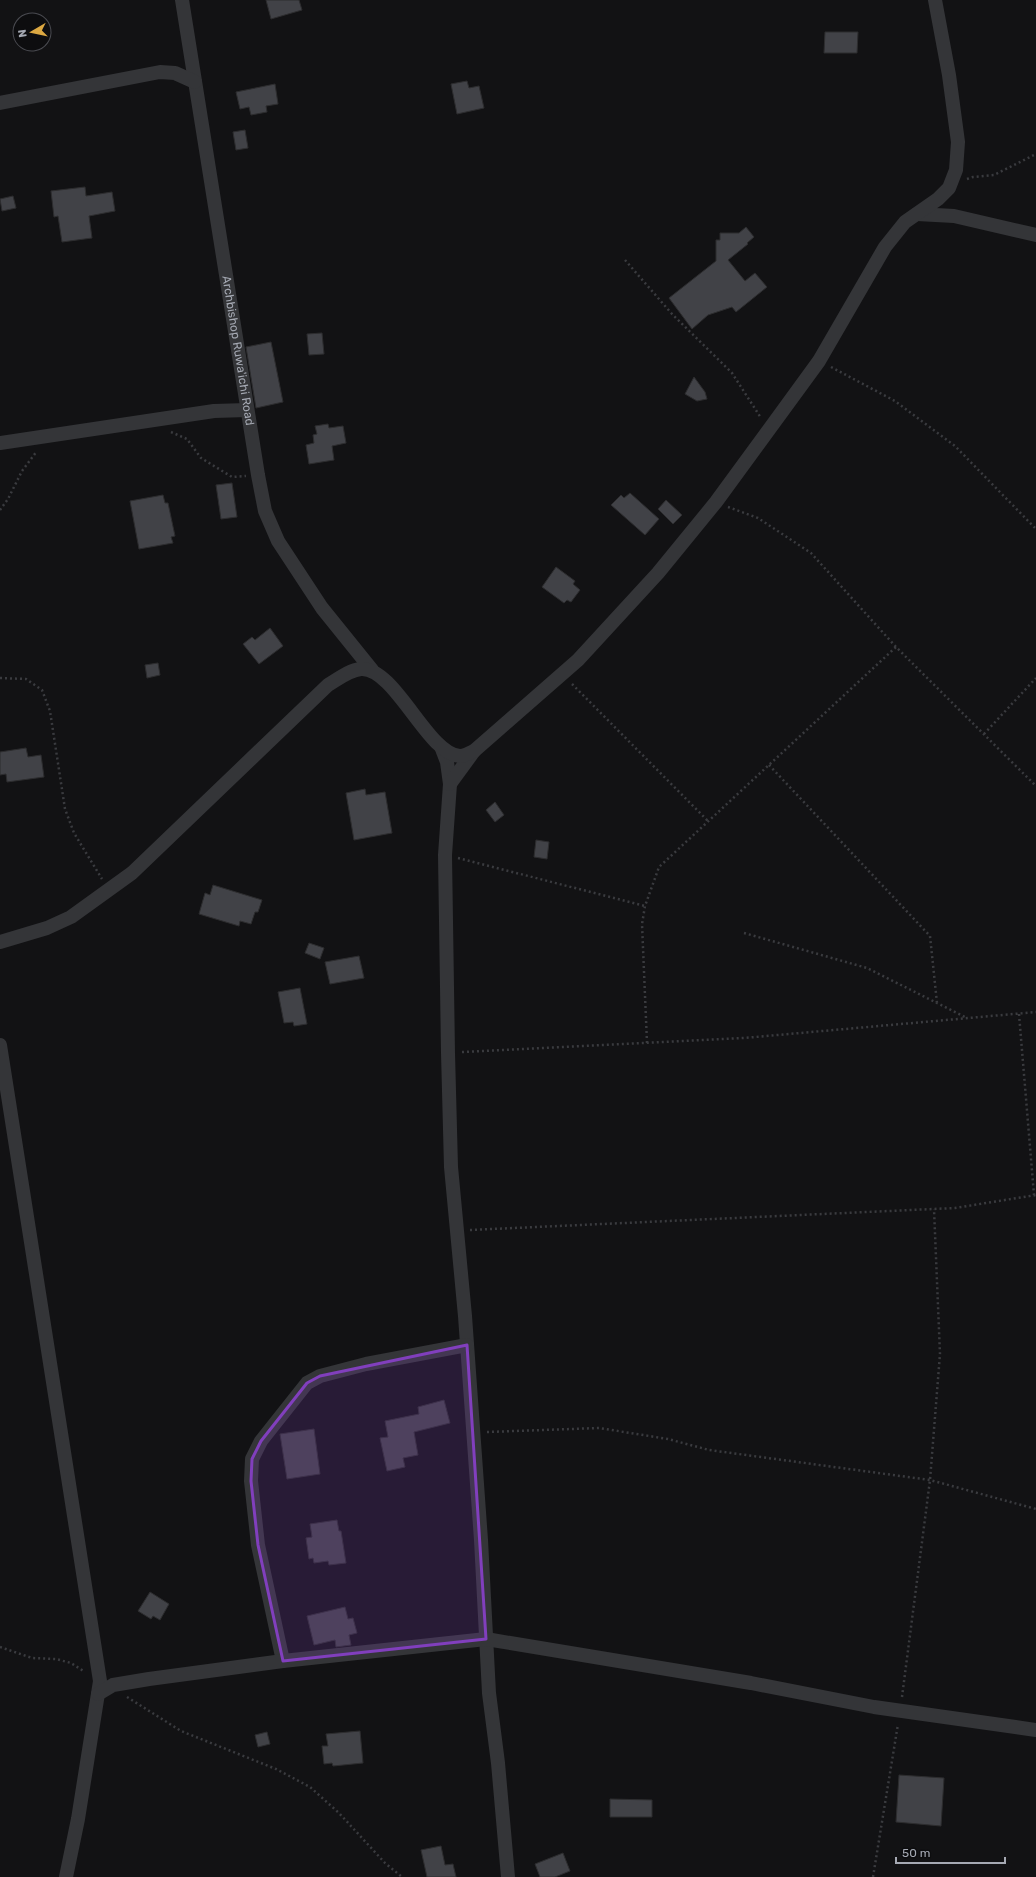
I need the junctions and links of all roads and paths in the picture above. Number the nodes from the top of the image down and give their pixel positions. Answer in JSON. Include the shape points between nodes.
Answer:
{"nodes":[{"id":1,"x":182,"y":0,"type":"edge"},
{"id":2,"x":935,"y":0,"type":"edge"},
{"id":3,"x":195,"y":82,"type":"junction"},
{"id":4,"x":0,"y":103,"type":"edge"},
{"id":5,"x":1036,"y":154,"type":"edge"},
{"id":6,"x":949,"y":188,"type":"junction"},
{"id":7,"x":917,"y":214,"type":"junction"},
{"id":8,"x":1036,"y":235,"type":"edge"},
{"id":9,"x":626,"y":260,"type":"dead end"},
{"id":10,"x":819,"y":361,"type":"junction"},
{"id":11,"x":247,"y":410,"type":"junction"},
{"id":12,"x":769,"y":430,"type":"junction"},
{"id":13,"x":169,"y":431,"type":"dead end"},
{"id":14,"x":50,"y":435,"type":"junction"},
{"id":15,"x":0,"y":443,"type":"edge"},
{"id":16,"x":258,"y":474,"type":"junction"},
{"id":17,"x":716,"y":502,"type":"junction"},
{"id":18,"x":0,"y":510,"type":"edge"},
{"id":19,"x":1036,"y":529,"type":"edge"},
{"id":20,"x":896,"y":647,"type":"junction"},
{"id":21,"x":372,"y":670,"type":"junction"},
{"id":22,"x":562,"y":674,"type":"junction"},
{"id":23,"x":0,"y":678,"type":"edge"},
{"id":24,"x":1036,"y":678,"type":"edge"},
{"id":25,"x":984,"y":734,"type":"junction"},
{"id":26,"x":442,"y":749,"type":"junction"},
{"id":27,"x":474,"y":751,"type":"junction"},
{"id":28,"x":769,"y":765,"type":"junction"},
{"id":29,"x":450,"y":784,"type":"junction"},
{"id":30,"x":1036,"y":786,"type":"edge"},
{"id":31,"x":708,"y":821,"type":"junction"},
{"id":32,"x":445,"y":855,"type":"junction"},
{"id":33,"x":108,"y":890,"type":"junction"},
{"id":34,"x":646,"y":906,"type":"junction"},
{"id":35,"x":744,"y":933,"type":"dead end"},
{"id":36,"x":0,"y":942,"type":"edge"},
{"id":37,"x":937,"y":1003,"type":"junction"},
{"id":38,"x":1036,"y":1012,"type":"edge"},
{"id":39,"x":1019,"y":1014,"type":"junction"},
{"id":40,"x":968,"y":1018,"type":"junction"},
{"id":41,"x":647,"y":1043,"type":"junction"},
{"id":42,"x":0,"y":1045,"type":"edge"},
{"id":43,"x":448,"y":1053,"type":"junction"},
{"id":44,"x":1035,"y":1195,"type":"edge"},
{"id":45,"x":934,"y":1209,"type":"junction"},
{"id":46,"x":457,"y":1231,"type":"junction"},
{"id":47,"x":467,"y":1345,"type":"junction"},
{"id":48,"x":473,"y":1433,"type":"junction"},
{"id":49,"x":930,"y":1480,"type":"junction"},
{"id":50,"x":1036,"y":1509,"type":"edge"},
{"id":51,"x":486,"y":1639,"type":"junction"},
{"id":52,"x":0,"y":1647,"type":"edge"},
{"id":53,"x":283,"y":1661,"type":"junction"},
{"id":54,"x":103,"y":1687,"type":"junction"},
{"id":55,"x":900,"y":1711,"type":"junction"},
{"id":56,"x":1036,"y":1730,"type":"edge"},
{"id":57,"x":66,"y":1877,"type":"edge"},
{"id":58,"x":402,"y":1877,"type":"edge"},
{"id":59,"x":508,"y":1877,"type":"edge"},
{"id":60,"x":873,"y":1877,"type":"edge"}],
"edges":[{"from":1,"to":3,"type":"street","name":"Archbishop Ruwa'ichi Road"},
{"from":2,"to":6,"type":"street","via":[[958,142],[956,170]]},
{"from":3,"to":4,"type":"street","via":[[175,73],[160,72]]},
{"from":3,"to":11,"type":"street","name":"Archbishop Ruwa'ichi Road"},
{"from":5,"to":6,"type":"path","via":[[994,175],[973,177]]},
{"from":6,"to":7,"type":"street"},
{"from":7,"to":8,"type":"street","via":[[954,216]]},
{"from":7,"to":10,"type":"street","via":[[905,222],[885,247]]},
{"from":9,"to":12,"type":"path","via":[[672,314],[732,373]]},
{"from":10,"to":12,"type":"street"},
{"from":10,"to":19,"type":"path","via":[[895,401],[955,446]]},
{"from":11,"to":14,"type":"street","via":[[214,411]]},
{"from":11,"to":16,"type":"street","name":"Archbishop Ruwa'ichi Road"},
{"from":12,"to":17,"type":"street"},
{"from":13,"to":16,"type":"path","via":[[187,440],[201,458],[232,477]]},
{"from":14,"to":15,"type":"street"},
{"from":14,"to":18,"type":"path","via":[[22,471]]},
{"from":16,"to":21,"type":"street","name":"Archbishop Ruwa'ichi Road","via":[[265,511],[278,541],[322,608]]},
{"from":17,"to":20,"type":"path","via":[[758,518],[811,553]]},
{"from":17,"to":22,"type":"street","via":[[658,573]]},
{"from":20,"to":25,"type":"path"},
{"from":20,"to":28,"type":"path"},
{"from":21,"to":26,"type":"street","name":"Archbishop Ruwa'ichi Road","via":[[389,685]]},
{"from":21,"to":33,"type":"street","via":[[350,672],[328,685],[132,873]]},
{"from":22,"to":27,"type":"street"},
{"from":22,"to":31,"type":"path"},
{"from":23,"to":33,"type":"path","via":[[26,679],[42,690],[50,711],[65,809],[74,833]]},
{"from":24,"to":25,"type":"path"},
{"from":25,"to":30,"type":"path"},
{"from":26,"to":27,"type":"street","via":[[460,756]]},
{"from":26,"to":29,"type":"street"},
{"from":27,"to":29,"type":"street"},
{"from":28,"to":31,"type":"path"},
{"from":28,"to":37,"type":"path","via":[[930,936]]},
{"from":29,"to":32,"type":"street"},
{"from":31,"to":34,"type":"path","via":[[659,867]]},
{"from":32,"to":34,"type":"path"},
{"from":32,"to":43,"type":"street"},
{"from":33,"to":36,"type":"street","via":[[72,918]]},
{"from":34,"to":41,"type":"path","via":[[642,924]]},
{"from":35,"to":37,"type":"path","via":[[867,968]]},
{"from":37,"to":40,"type":"path"},
{"from":38,"to":39,"type":"path"},
{"from":39,"to":40,"type":"path"},
{"from":39,"to":44,"type":"path"},
{"from":40,"to":41,"type":"path","via":[[744,1038]]},
{"from":41,"to":43,"type":"path"},
{"from":42,"to":54,"type":"street"},
{"from":43,"to":46,"type":"street","via":[[451,1167]]},
{"from":44,"to":45,"type":"path"},
{"from":45,"to":46,"type":"path"},
{"from":45,"to":49,"type":"path","via":[[940,1354]]},
{"from":46,"to":47,"type":"street"},
{"from":47,"to":48,"type":"street"},
{"from":47,"to":53,"type":"street","via":[[366,1364],[320,1376],[307,1383],[261,1441],[252,1459],[251,1481],[258,1545]]},
{"from":48,"to":49,"type":"path","via":[[599,1428],[668,1439],[710,1450]]},
{"from":48,"to":51,"type":"street"},
{"from":49,"to":50,"type":"path"},
{"from":49,"to":55,"type":"path"},
{"from":51,"to":53,"type":"street"},
{"from":51,"to":55,"type":"street","via":[[751,1683]]},
{"from":51,"to":59,"type":"street"},
{"from":52,"to":54,"type":"path","via":[[32,1658],[56,1659],[71,1663]]},
{"from":53,"to":54,"type":"street"},
{"from":54,"to":57,"type":"street"},
{"from":54,"to":58,"type":"path","via":[[126,1697],[181,1732],[276,1769],[310,1787],[340,1813],[385,1863]]},
{"from":55,"to":56,"type":"street"},
{"from":55,"to":60,"type":"path"}]}
